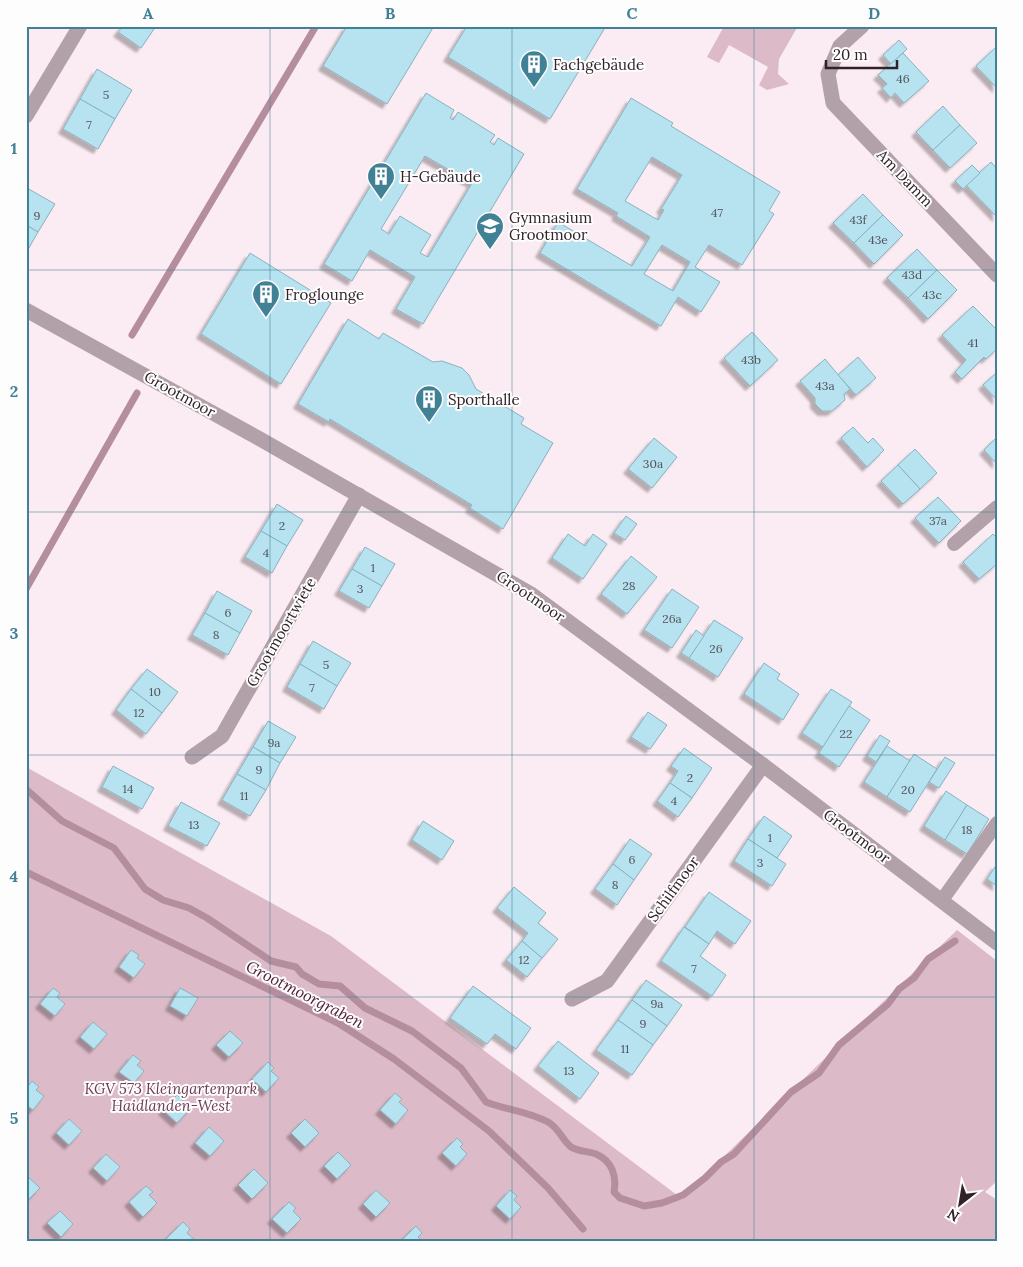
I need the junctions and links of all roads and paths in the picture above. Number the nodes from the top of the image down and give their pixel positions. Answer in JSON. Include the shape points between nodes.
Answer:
{"nodes":[{"id":1,"x":80,"y":26,"type":"edge"},
{"id":2,"x":862,"y":26,"type":"edge"},
{"id":3,"x":26,"y":116,"type":"edge"},
{"id":4,"x":997,"y":275,"type":"edge"},
{"id":5,"x":26,"y":310,"type":"edge"},
{"id":6,"x":359,"y":495,"type":"junction"},
{"id":7,"x":997,"y":506,"type":"edge"},
{"id":8,"x":954,"y":544,"type":"dead end"},
{"id":9,"x":192,"y":757,"type":"dead end"},
{"id":10,"x":763,"y":765,"type":"junction"},
{"id":11,"x":997,"y":823,"type":"edge"},
{"id":12,"x":942,"y":900,"type":"junction"},
{"id":13,"x":997,"y":943,"type":"edge"},
{"id":14,"x":572,"y":999,"type":"dead end"}],
"edges":[{"from":1,"to":3,"type":"street"},
{"from":2,"to":4,"type":"street","name":"Am Damm","via":[[840,46],[828,74],[833,103]]},
{"from":5,"to":6,"type":"street","name":"Grootmoor"},
{"from":6,"to":9,"type":"street","name":"Grootmoortwiete","via":[[222,736]]},
{"from":6,"to":10,"type":"street","name":"Grootmoor","via":[[531,594]]},
{"from":7,"to":8,"type":"lane"},
{"from":10,"to":12,"type":"street","name":"Grootmoor"},
{"from":10,"to":14,"type":"street","name":"Schilfmoor","via":[[607,981]]},
{"from":11,"to":12,"type":"lane"},
{"from":12,"to":13,"type":"street","name":"Grootmoor"}]}
